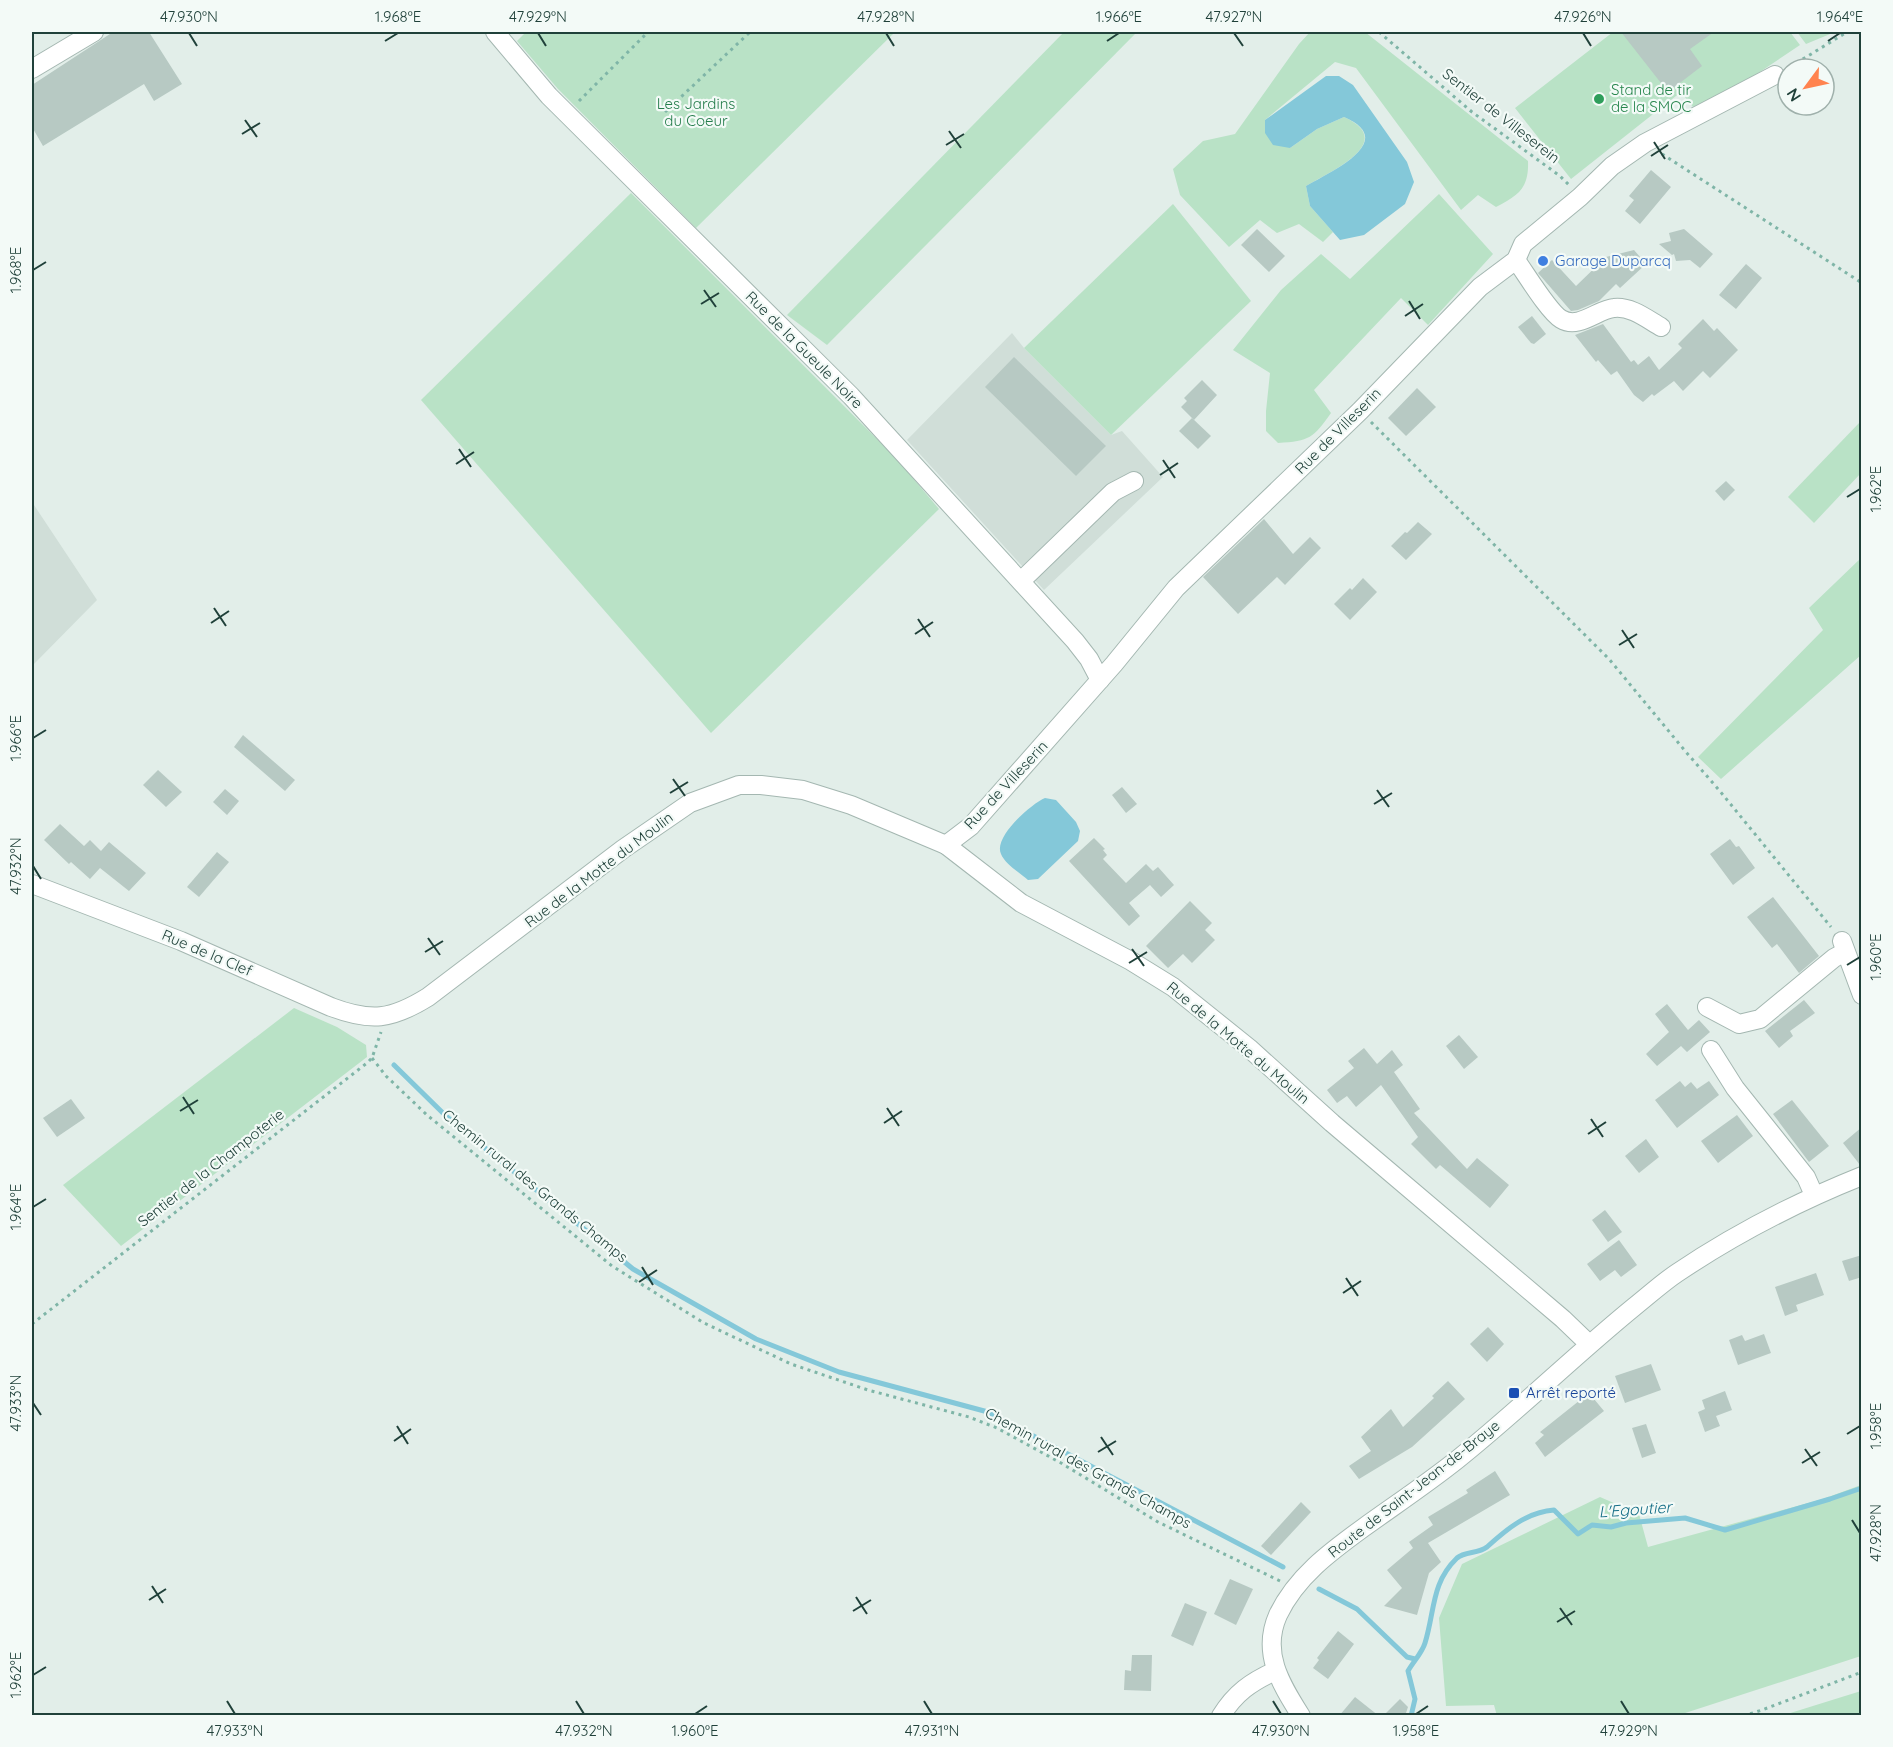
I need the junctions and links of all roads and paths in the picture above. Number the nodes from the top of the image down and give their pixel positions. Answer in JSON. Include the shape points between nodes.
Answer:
{"nodes":[{"id":1,"x":94,"y":32,"type":"edge"},
{"id":2,"x":495,"y":32,"type":"edge"},
{"id":3,"x":648,"y":32,"type":"edge"},
{"id":4,"x":750,"y":32,"type":"edge"},
{"id":5,"x":1379,"y":32,"type":"edge"},
{"id":6,"x":1847,"y":32,"type":"edge"},
{"id":7,"x":32,"y":69,"type":"edge"},
{"id":8,"x":1775,"y":75,"type":"joint"},
{"id":9,"x":578,"y":103,"type":"dead end"},
{"id":10,"x":664,"y":112,"type":"dead end"},
{"id":11,"x":1645,"y":143,"type":"junction"},
{"id":12,"x":1580,"y":197,"type":"junction"},
{"id":13,"x":1516,"y":260,"type":"junction"},
{"id":14,"x":1862,"y":283,"type":"edge"},
{"id":15,"x":1661,"y":327,"type":"dead end"},
{"id":16,"x":1360,"y":411,"type":"junction"},
{"id":17,"x":1134,"y":481,"type":"dead end"},
{"id":18,"x":1021,"y":581,"type":"junction"},
{"id":19,"x":1100,"y":680,"type":"junction"},
{"id":20,"x":946,"y":844,"type":"junction"},
{"id":21,"x":32,"y":884,"type":"edge"},
{"id":22,"x":1843,"y":946,"type":"junction"},
{"id":23,"x":1862,"y":995,"type":"edge"},
{"id":24,"x":1707,"y":1007,"type":"dead end"},
{"id":25,"x":382,"y":1017,"type":"junction"},
{"id":26,"x":1711,"y":1050,"type":"dead end"},
{"id":27,"x":372,"y":1058,"type":"junction"},
{"id":28,"x":1862,"y":1176,"type":"edge"},
{"id":29,"x":1814,"y":1195,"type":"junction"},
{"id":30,"x":32,"y":1324,"type":"edge"},
{"id":31,"x":1588,"y":1344,"type":"junction"},
{"id":32,"x":1283,"y":1583,"type":"dead end"},
{"id":33,"x":1275,"y":1671,"type":"junction"},
{"id":34,"x":1862,"y":1671,"type":"edge"},
{"id":35,"x":1221,"y":1716,"type":"edge"},
{"id":36,"x":1301,"y":1716,"type":"edge"},
{"id":37,"x":1743,"y":1716,"type":"edge"}],
"edges":[{"from":1,"to":7,"type":"street"},
{"from":2,"to":18,"type":"street","name":"Rue de la Gueule Noire","via":[[549,96],[851,396]]},
{"from":3,"to":9,"type":"path"},
{"from":4,"to":10,"type":"path"},
{"from":5,"to":12,"type":"path","name":"Sentier de Villeserein","via":[[1472,112],[1560,176]]},
{"from":6,"to":8,"type":"path"},
{"from":8,"to":11,"type":"street","name":"Rue de Villeserin"},
{"from":11,"to":12,"type":"street","name":"Rue de Villeserin","via":[[1612,166]]},
{"from":11,"to":14,"type":"path"},
{"from":12,"to":13,"type":"street","name":"Rue de Villeserin","via":[[1523,244]]},
{"from":13,"to":15,"type":"street","via":[[1562,320],[1587,319],[1612,308],[1636,313]]},
{"from":13,"to":16,"type":"street","name":"Rue de Villeserin","via":[[1480,287]]},
{"from":16,"to":19,"type":"street","name":"Rue de Villeserin","via":[[1176,588]]},
{"from":16,"to":22,"type":"path","via":[[1609,658]]},
{"from":17,"to":18,"type":"street","via":[[1113,492]]},
{"from":18,"to":19,"type":"street","name":"Rue de la Gueule Noire","via":[[1082,650]]},
{"from":19,"to":20,"type":"street","name":"Rue de Villeserin","via":[[970,826]]},
{"from":20,"to":25,"type":"street","name":"Rue de la Motte du Moulin","via":[[803,790],[738,785],[690,803],[428,997]]},
{"from":20,"to":31,"type":"street","name":"Rue de la Motte du Moulin","via":[[1021,903],[1173,987],[1249,1048]]},
{"from":21,"to":25,"type":"street","name":"Rue de la Clef","via":[[181,941],[331,1008],[355,1016]]},
{"from":22,"to":23,"type":"street"},
{"from":22,"to":24,"type":"street","via":[[1834,958],[1760,1019],[1739,1024]]},
{"from":25,"to":27,"type":"path","via":[[381,1034]]},
{"from":26,"to":29,"type":"street","via":[[1735,1088],[1806,1177]]},
{"from":27,"to":30,"type":"path","name":"Sentier de la Champoterie"},
{"from":27,"to":32,"type":"path","name":"Chemin rural des Grands Champs","via":[[427,1115],[612,1266],[704,1323],[791,1364],[997,1428],[1158,1522]]},
{"from":28,"to":29,"type":"street","name":"Route de Saint-Jean-de-Braye"},
{"from":29,"to":31,"type":"street","name":"Route de Saint-Jean-de-Braye","via":[[1675,1274]]},
{"from":31,"to":33,"type":"street","name":"Route de Saint-Jean-de-Braye","via":[[1457,1460],[1341,1544],[1299,1581],[1272,1634]]},
{"from":33,"to":35,"type":"street","via":[[1231,1700]]},
{"from":33,"to":36,"type":"street","name":"Route de Saint-Jean-de-Braye"},
{"from":34,"to":37,"type":"path"}]}
